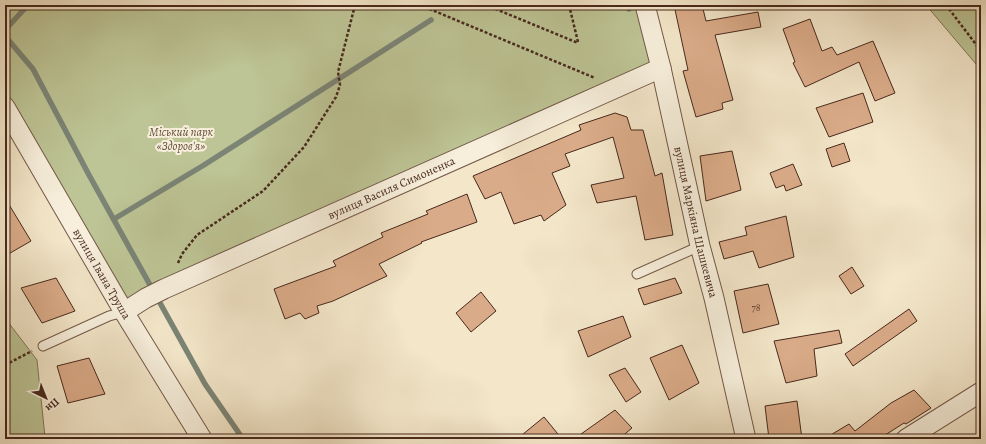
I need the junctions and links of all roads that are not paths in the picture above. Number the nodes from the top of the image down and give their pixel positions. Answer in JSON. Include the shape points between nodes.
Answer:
{"nodes":[{"id":1,"x":645,"y":5,"type":"edge"},
{"id":2,"x":661,"y":68,"type":"junction"},
{"id":3,"x":5,"y":108,"type":"edge"},
{"id":4,"x":700,"y":246,"type":"junction"},
{"id":5,"x":637,"y":274,"type":"dead end"},
{"id":6,"x":124,"y":312,"type":"junction"},
{"id":7,"x":43,"y":346,"type":"road end"},
{"id":8,"x":981,"y":392,"type":"edge"},
{"id":9,"x":202,"y":439,"type":"edge"},
{"id":10,"x":746,"y":439,"type":"edge"},
{"id":11,"x":906,"y":439,"type":"edge"}],
"edges":[{"from":1,"to":2,"type":"street","name":"вулиця Маркіяна Шашкевича"},
{"from":2,"to":4,"type":"street","name":"вулиця Маркіяна Шашкевича"},
{"from":2,"to":6,"type":"street","name":"вулиця Василя Симоненка","via":[[164,289]]},
{"from":3,"to":6,"type":"street","name":"вулиця Івана Труша"},
{"from":4,"to":5,"type":"lane"},
{"from":4,"to":10,"type":"street","name":"вулиця Маркіяна Шашкевича"},
{"from":6,"to":7,"type":"lane","via":[[109,316]]},
{"from":6,"to":9,"type":"street","name":"вулиця Івана Труша"},
{"from":8,"to":11,"type":"street"}]}
